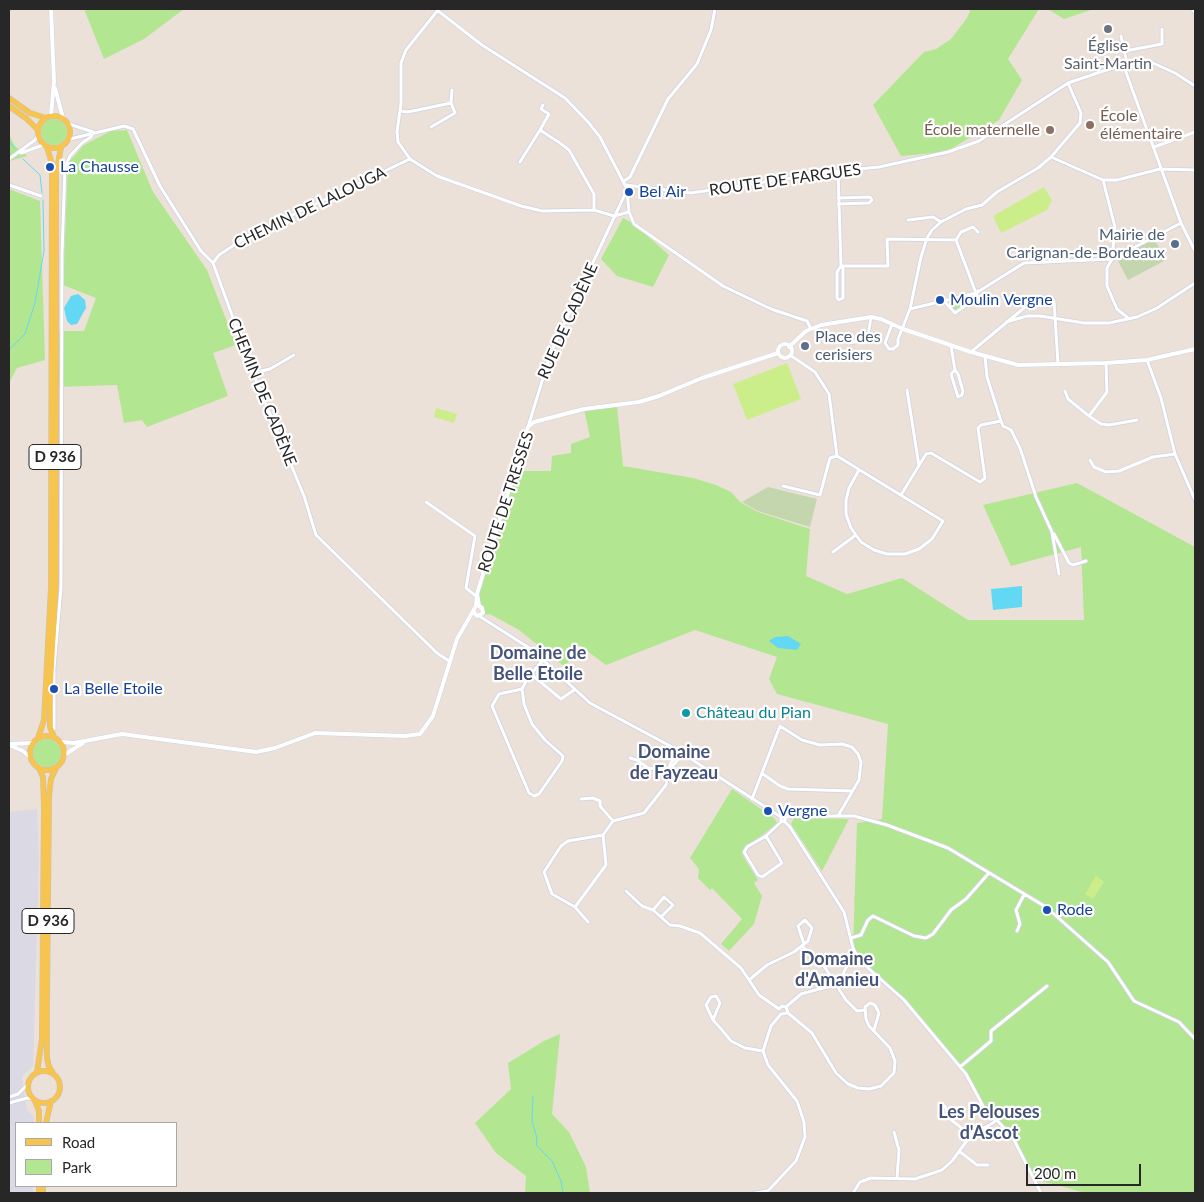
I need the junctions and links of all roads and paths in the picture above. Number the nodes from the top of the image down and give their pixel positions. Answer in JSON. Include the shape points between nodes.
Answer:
{"nodes":[{"id":1,"x":51,"y":9,"type":"edge"},
{"id":2,"x":437,"y":9,"type":"edge"},
{"id":3,"x":715,"y":9,"type":"edge"},
{"id":4,"x":1193,"y":9,"type":"edge"},
{"id":5,"x":1195,"y":13,"type":"edge"},
{"id":6,"x":1162,"y":29,"type":"dead end"},
{"id":7,"x":1121,"y":36,"type":"dead end"},
{"id":8,"x":1125,"y":51,"type":"junction"},
{"id":9,"x":1125,"y":63,"type":"junction"},
{"id":10,"x":54,"y":81,"type":"junction"},
{"id":11,"x":1068,"y":83,"type":"junction"},
{"id":12,"x":1195,"y":84,"type":"edge"},
{"id":13,"x":452,"y":90,"type":"dead end"},
{"id":14,"x":9,"y":98,"type":"edge"},
{"id":15,"x":451,"y":103,"type":"junction"},
{"id":16,"x":543,"y":105,"type":"dead end"},
{"id":17,"x":9,"y":106,"type":"edge"},
{"id":18,"x":400,"y":111,"type":"junction"},
{"id":19,"x":48,"y":117,"type":"junction"},
{"id":20,"x":63,"y":118,"type":"junction"},
{"id":21,"x":69,"y":124,"type":"junction"},
{"id":22,"x":431,"y":127,"type":"dead end"},
{"id":23,"x":540,"y":130,"type":"junction"},
{"id":24,"x":38,"y":132,"type":"junction"},
{"id":25,"x":94,"y":132,"type":"junction"},
{"id":26,"x":1195,"y":132,"type":"edge"},
{"id":27,"x":70,"y":139,"type":"junction"},
{"id":28,"x":45,"y":146,"type":"junction"},
{"id":29,"x":1154,"y":147,"type":"junction"},
{"id":30,"x":61,"y":148,"type":"junction"},
{"id":31,"x":18,"y":154,"type":"junction"},
{"id":32,"x":1051,"y":157,"type":"junction"},
{"id":33,"x":9,"y":159,"type":"edge"},
{"id":34,"x":410,"y":159,"type":"junction"},
{"id":35,"x":520,"y":162,"type":"dead end"},
{"id":36,"x":1160,"y":169,"type":"junction"},
{"id":37,"x":838,"y":170,"type":"junction"},
{"id":38,"x":1195,"y":170,"type":"edge"},
{"id":39,"x":54,"y":175,"type":"junction"},
{"id":40,"x":1103,"y":180,"type":"junction"},
{"id":41,"x":9,"y":185,"type":"edge"},
{"id":42,"x":626,"y":185,"type":"junction"},
{"id":43,"x":41,"y":196,"type":"dead end"},
{"id":44,"x":838,"y":198,"type":"junction"},
{"id":45,"x":838,"y":204,"type":"junction"},
{"id":46,"x":622,"y":205,"type":"junction"},
{"id":47,"x":628,"y":206,"type":"junction"},
{"id":48,"x":619,"y":209,"type":"junction"},
{"id":49,"x":594,"y":210,"type":"junction"},
{"id":50,"x":629,"y":212,"type":"junction"},
{"id":51,"x":623,"y":214,"type":"junction"},
{"id":52,"x":614,"y":216,"type":"junction"},
{"id":53,"x":908,"y":220,"type":"dead end"},
{"id":54,"x":941,"y":222,"type":"junction"},
{"id":55,"x":1181,"y":223,"type":"junction"},
{"id":56,"x":978,"y":232,"type":"dead end"},
{"id":57,"x":927,"y":238,"type":"junction"},
{"id":58,"x":956,"y":240,"type":"junction"},
{"id":59,"x":1191,"y":240,"type":"junction"},
{"id":60,"x":1195,"y":243,"type":"edge"},
{"id":61,"x":1195,"y":252,"type":"edge"},
{"id":62,"x":1112,"y":259,"type":"junction"},
{"id":63,"x":212,"y":263,"type":"junction"},
{"id":64,"x":842,"y":266,"type":"junction"},
{"id":65,"x":1195,"y":283,"type":"edge"},
{"id":66,"x":977,"y":292,"type":"junction"},
{"id":67,"x":944,"y":301,"type":"junction"},
{"id":68,"x":910,"y":309,"type":"junction"},
{"id":69,"x":871,"y":317,"type":"junction"},
{"id":70,"x":1055,"y":319,"type":"junction"},
{"id":71,"x":1128,"y":319,"type":"junction"},
{"id":72,"x":1006,"y":322,"type":"junction"},
{"id":73,"x":892,"y":324,"type":"junction"},
{"id":74,"x":811,"y":329,"type":"junction"},
{"id":75,"x":903,"y":329,"type":"junction"},
{"id":76,"x":848,"y":343,"type":"dead end"},
{"id":77,"x":951,"y":346,"type":"junction"},
{"id":78,"x":790,"y":347,"type":"junction"},
{"id":79,"x":1195,"y":349,"type":"edge"},
{"id":80,"x":971,"y":352,"type":"junction"},
{"id":81,"x":778,"y":353,"type":"junction"},
{"id":82,"x":294,"y":355,"type":"dead end"},
{"id":83,"x":790,"y":355,"type":"junction"},
{"id":84,"x":985,"y":356,"type":"junction"},
{"id":85,"x":1147,"y":360,"type":"junction"},
{"id":86,"x":1106,"y":363,"type":"junction"},
{"id":87,"x":1058,"y":365,"type":"junction"},
{"id":88,"x":955,"y":370,"type":"junction"},
{"id":89,"x":252,"y":373,"type":"junction"},
{"id":90,"x":907,"y":390,"type":"dead end"},
{"id":91,"x":1065,"y":391,"type":"dead end"},
{"id":92,"x":1090,"y":416,"type":"junction"},
{"id":93,"x":1137,"y":420,"type":"dead end"},
{"id":94,"x":1001,"y":421,"type":"junction"},
{"id":95,"x":528,"y":427,"type":"junction"},
{"id":96,"x":1175,"y":454,"type":"junction"},
{"id":97,"x":837,"y":456,"type":"junction"},
{"id":98,"x":1090,"y":460,"type":"dead end"},
{"id":99,"x":919,"y":466,"type":"junction"},
{"id":100,"x":858,"y":470,"type":"junction"},
{"id":101,"x":783,"y":486,"type":"dead end"},
{"id":102,"x":901,"y":495,"type":"junction"},
{"id":103,"x":1195,"y":500,"type":"edge"},
{"id":104,"x":426,"y":502,"type":"dead end"},
{"id":105,"x":1052,"y":532,"type":"junction"},
{"id":106,"x":856,"y":535,"type":"junction"},
{"id":107,"x":833,"y":552,"type":"dead end"},
{"id":108,"x":1086,"y":561,"type":"dead end"},
{"id":109,"x":1059,"y":574,"type":"dead end"},
{"id":110,"x":477,"y":597,"type":"junction"},
{"id":111,"x":476,"y":608,"type":"junction"},
{"id":112,"x":483,"y":613,"type":"junction"},
{"id":113,"x":477,"y":616,"type":"junction"},
{"id":114,"x":468,"y":619,"type":"junction"},
{"id":115,"x":486,"y":622,"type":"junction"},
{"id":116,"x":543,"y":660,"type":"junction"},
{"id":117,"x":449,"y":661,"type":"junction"},
{"id":118,"x":531,"y":674,"type":"junction"},
{"id":119,"x":522,"y":689,"type":"junction"},
{"id":120,"x":574,"y":690,"type":"junction"},
{"id":121,"x":54,"y":729,"type":"dead end"},
{"id":122,"x":54,"y":737,"type":"junction"},
{"id":123,"x":38,"y":738,"type":"junction"},
{"id":124,"x":90,"y":740,"type":"junction"},
{"id":125,"x":61,"y":742,"type":"junction"},
{"id":126,"x":33,"y":743,"type":"junction"},
{"id":127,"x":9,"y":745,"type":"edge"},
{"id":128,"x":681,"y":753,"type":"junction"},
{"id":129,"x":64,"y":755,"type":"junction"},
{"id":130,"x":31,"y":758,"type":"junction"},
{"id":131,"x":630,"y":758,"type":"dead end"},
{"id":132,"x":39,"y":768,"type":"junction"},
{"id":133,"x":56,"y":768,"type":"junction"},
{"id":134,"x":668,"y":770,"type":"junction"},
{"id":135,"x":763,"y":774,"type":"junction"},
{"id":136,"x":852,"y":791,"type":"junction"},
{"id":137,"x":581,"y":799,"type":"dead end"},
{"id":138,"x":752,"y":799,"type":"junction"},
{"id":139,"x":838,"y":816,"type":"junction"},
{"id":140,"x":783,"y":820,"type":"junction"},
{"id":141,"x":613,"y":822,"type":"junction"},
{"id":142,"x":603,"y":835,"type":"junction"},
{"id":143,"x":766,"y":836,"type":"junction"},
{"id":144,"x":988,"y":874,"type":"junction"},
{"id":145,"x":626,"y":891,"type":"dead end"},
{"id":146,"x":1024,"y":895,"type":"junction"},
{"id":147,"x":575,"y":907,"type":"junction"},
{"id":148,"x":652,"y":910,"type":"junction"},
{"id":149,"x":661,"y":918,"type":"junction"},
{"id":150,"x":588,"y":922,"type":"dead end"},
{"id":151,"x":1017,"y":931,"type":"dead end"},
{"id":152,"x":851,"y":938,"type":"junction"},
{"id":153,"x":803,"y":945,"type":"junction"},
{"id":154,"x":857,"y":956,"type":"junction"},
{"id":155,"x":749,"y":980,"type":"junction"},
{"id":156,"x":835,"y":982,"type":"junction"},
{"id":157,"x":1044,"y":986,"type":"dead end"},
{"id":158,"x":786,"y":1006,"type":"junction"},
{"id":159,"x":778,"y":1009,"type":"junction"},
{"id":160,"x":865,"y":1010,"type":"junction"},
{"id":161,"x":788,"y":1013,"type":"junction"},
{"id":162,"x":781,"y":1014,"type":"junction"},
{"id":163,"x":713,"y":1020,"type":"junction"},
{"id":164,"x":874,"y":1030,"type":"junction"},
{"id":165,"x":1195,"y":1039,"type":"edge"},
{"id":166,"x":763,"y":1051,"type":"junction"},
{"id":167,"x":960,"y":1067,"type":"junction"},
{"id":168,"x":37,"y":1072,"type":"junction"},
{"id":169,"x":53,"y":1073,"type":"junction"},
{"id":170,"x":27,"y":1084,"type":"junction"},
{"id":171,"x":9,"y":1098,"type":"edge"},
{"id":172,"x":34,"y":1100,"type":"junction"},
{"id":173,"x":51,"y":1101,"type":"junction"},
{"id":174,"x":9,"y":1103,"type":"edge"},
{"id":175,"x":945,"y":1106,"type":"dead end"},
{"id":176,"x":997,"y":1119,"type":"junction"},
{"id":177,"x":40,"y":1122,"type":"edge"},
{"id":178,"x":46,"y":1122,"type":"edge"},
{"id":179,"x":894,"y":1132,"type":"dead end"},
{"id":180,"x":971,"y":1135,"type":"junction"},
{"id":181,"x":959,"y":1151,"type":"junction"},
{"id":182,"x":988,"y":1165,"type":"dead end"},
{"id":183,"x":897,"y":1178,"type":"junction"},
{"id":184,"x":767,"y":1192,"type":"edge"},
{"id":185,"x":755,"y":1193,"type":"edge"},
{"id":186,"x":852,"y":1193,"type":"edge"},
{"id":187,"x":1041,"y":1193,"type":"edge"}],
"edges":[{"from":1,"to":10,"type":"street"},
{"from":2,"to":18,"type":"street","via":[[403,54]]},
{"from":2,"to":42,"type":"street","via":[[482,45],[565,98],[600,137]]},
{"from":3,"to":42,"type":"street","name":"RUE DE CADÈNE","via":[[711,30],[697,64],[668,99]]},
{"from":4,"to":5,"type":"street"},
{"from":6,"to":8,"type":"street","via":[[1162,44]]},
{"from":7,"to":8,"type":"street"},
{"from":8,"to":9,"type":"street"},
{"from":9,"to":11,"type":"street","name":"ROUTE DE FARGUES"},
{"from":9,"to":12,"type":"street","name":"ROUTE DE FARGUES","via":[[1153,63]]},
{"from":9,"to":29,"type":"street"},
{"from":10,"to":19,"type":"street"},
{"from":10,"to":20,"type":"street"},
{"from":11,"to":32,"type":"street","via":[[1081,113],[1080,123]]},
{"from":11,"to":37,"type":"street","name":"ROUTE DE FARGUES","via":[[968,147],[879,167]]},
{"from":13,"to":15,"type":"street"},
{"from":14,"to":19,"type":"main road","via":[[30,112]]},
{"from":15,"to":18,"type":"street"},
{"from":15,"to":22,"type":"street","via":[[455,114]]},
{"from":16,"to":23,"type":"street","via":[[541,109],[549,114]]},
{"from":17,"to":24,"type":"main road"},
{"from":18,"to":34,"type":"street","via":[[398,142]]},
{"from":19,"to":20,"type":"main road"},
{"from":19,"to":24,"type":"main road"},
{"from":20,"to":21,"type":"main road"},
{"from":21,"to":25,"type":"street","name":"CHEMIN DE CADÈNE"},
{"from":21,"to":27,"type":"main road"},
{"from":23,"to":35,"type":"street"},
{"from":23,"to":49,"type":"street","via":[[569,150],[594,194]]},
{"from":24,"to":28,"type":"main road"},
{"from":24,"to":31,"type":"street","via":[[35,140]]},
{"from":25,"to":27,"type":"street","name":"CHEMIN DE CADÈNE"},
{"from":25,"to":63,"type":"street","name":"CHEMIN DE CADÈNE","via":[[124,126],[133,129],[160,186]]},
{"from":25,"to":121,"type":"street","via":[[70,156],[65,167],[61,588],[54,668]]},
{"from":26,"to":29,"type":"street"},
{"from":27,"to":30,"type":"main road"},
{"from":28,"to":30,"type":"main road"},
{"from":28,"to":31,"type":"street"},
{"from":28,"to":39,"type":"main road","number":"D 936","via":[[51,156]]},
{"from":29,"to":36,"type":"street"},
{"from":30,"to":39,"type":"main road","number":"D 936"},
{"from":31,"to":33,"type":"street"},
{"from":32,"to":40,"type":"street"},
{"from":32,"to":54,"type":"street","via":[[982,205]]},
{"from":34,"to":49,"type":"street","via":[[437,176],[521,206],[542,211]]},
{"from":34,"to":63,"type":"street","name":"CHEMIN DE LALOUGA","via":[[248,236],[219,254]]},
{"from":36,"to":38,"type":"street"},
{"from":36,"to":40,"type":"street","via":[[1117,180]]},
{"from":36,"to":55,"type":"street"},
{"from":37,"to":42,"type":"street","name":"ROUTE DE FARGUES","via":[[691,193]]},
{"from":37,"to":44,"type":"street"},
{"from":39,"to":122,"type":"main road","number":"D 936","via":[[56,584],[50,728]]},
{"from":39,"to":123,"type":"main road","number":"D 936","via":[[50,588],[44,720]]},
{"from":40,"to":62,"type":"street","via":[[1115,227]]},
{"from":41,"to":43,"type":"street"},
{"from":42,"to":46,"type":"street","name":"RUE DE CADÈNE"},
{"from":42,"to":47,"type":"street"},
{"from":44,"to":45,"type":"street"},
{"from":44,"to":45,"type":"street","via":[[870,197],[872,200],[869,203]]},
{"from":45,"to":64,"type":"street"},
{"from":46,"to":47,"type":"street"},
{"from":46,"to":48,"type":"street","name":"RUE DE CADÈNE"},
{"from":47,"to":50,"type":"street"},
{"from":48,"to":51,"type":"street"},
{"from":48,"to":52,"type":"street","name":"RUE DE CADÈNE"},
{"from":49,"to":52,"type":"street"},
{"from":50,"to":51,"type":"street"},
{"from":50,"to":74,"type":"street","via":[[634,224],[723,286],[770,309],[807,321]]},
{"from":51,"to":52,"type":"street"},
{"from":52,"to":95,"type":"street","name":"RUE DE CADÈNE","via":[[551,352]]},
{"from":53,"to":54,"type":"street","via":[[933,217]]},
{"from":54,"to":57,"type":"street"},
{"from":55,"to":59,"type":"street"},
{"from":55,"to":62,"type":"street"},
{"from":56,"to":58,"type":"street","via":[[975,227],[967,229]]},
{"from":57,"to":58,"type":"street"},
{"from":57,"to":64,"type":"street","via":[[887,239],[888,266]]},
{"from":57,"to":68,"type":"street"},
{"from":58,"to":66,"type":"street"},
{"from":59,"to":60,"type":"street"},
{"from":59,"to":61,"type":"street"},
{"from":62,"to":66,"type":"street","via":[[1024,263]]},
{"from":62,"to":71,"type":"street","via":[[1107,268],[1107,286],[1117,309]]},
{"from":63,"to":89,"type":"street","name":"CHEMIN DE CADÈNE"},
{"from":64,"to":64,"type":"street","via":[[837,272],[839,300],[843,298]]},
{"from":65,"to":71,"type":"street","via":[[1157,308]]},
{"from":66,"to":67,"type":"street"},
{"from":66,"to":67,"type":"street","via":[[975,299],[955,313]]},
{"from":67,"to":68,"type":"street"},
{"from":68,"to":75,"type":"street"},
{"from":69,"to":73,"type":"street"},
{"from":69,"to":74,"type":"street"},
{"from":69,"to":76,"type":"street","via":[[868,336],[862,341]]},
{"from":70,"to":71,"type":"street","via":[[1109,323]]},
{"from":70,"to":72,"type":"street","via":[[1027,316]]},
{"from":70,"to":72,"type":"street","via":[[1054,301],[1043,296]]},
{"from":70,"to":87,"type":"street"},
{"from":72,"to":80,"type":"street"},
{"from":73,"to":75,"type":"street"},
{"from":73,"to":75,"type":"street","via":[[886,343],[889,349],[896,348]]},
{"from":74,"to":78,"type":"street"},
{"from":75,"to":77,"type":"street"},
{"from":77,"to":80,"type":"street"},
{"from":77,"to":88,"type":"street"},
{"from":78,"to":81,"type":"street","name":"ROUTE DE TRESSES","via":[[781,346]]},
{"from":78,"to":83,"type":"street"},
{"from":79,"to":85,"type":"street"},
{"from":80,"to":84,"type":"street"},
{"from":81,"to":83,"type":"street","via":[[783,358]]},
{"from":81,"to":95,"type":"street","name":"ROUTE DE TRESSES","via":[[702,378],[660,396],[584,409],[534,422]]},
{"from":82,"to":89,"type":"street","via":[[270,369]]},
{"from":83,"to":97,"type":"street","via":[[815,372],[829,394]]},
{"from":84,"to":87,"type":"street","via":[[1018,365]]},
{"from":84,"to":94,"type":"street"},
{"from":85,"to":86,"type":"street"},
{"from":85,"to":96,"type":"street","via":[[1161,398]]},
{"from":86,"to":87,"type":"street"},
{"from":86,"to":92,"type":"street","via":[[1107,392]]},
{"from":88,"to":88,"type":"street","via":[[951,374],[958,396],[963,391]]},
{"from":89,"to":117,"type":"street","name":"CHEMIN DE CADÈNE","via":[[304,496],[316,535]]},
{"from":90,"to":99,"type":"street"},
{"from":91,"to":92,"type":"street","via":[[1068,399]]},
{"from":92,"to":93,"type":"street","via":[[1101,424],[1109,425]]},
{"from":94,"to":99,"type":"street","via":[[978,428],[985,478],[980,482],[932,453],[926,454]]},
{"from":94,"to":105,"type":"street","via":[[1011,430],[1020,448],[1036,498]]},
{"from":95,"to":110,"type":"street","name":"ROUTE DE TRESSES"},
{"from":96,"to":98,"type":"street","via":[[1153,457],[1119,471],[1106,472],[1094,467]]},
{"from":96,"to":103,"type":"street"},
{"from":97,"to":100,"type":"street"},
{"from":97,"to":101,"type":"street","via":[[830,458],[820,495]]},
{"from":99,"to":102,"type":"street"},
{"from":100,"to":102,"type":"street"},
{"from":100,"to":106,"type":"street","via":[[846,500],[846,514]]},
{"from":102,"to":106,"type":"street","via":[[943,521],[932,539],[920,549],[905,554],[887,554],[874,550]]},
{"from":104,"to":110,"type":"street","via":[[476,536],[466,588]]},
{"from":105,"to":108,"type":"street","via":[[1069,563],[1074,565]]},
{"from":105,"to":109,"type":"street"},
{"from":106,"to":107,"type":"street"},
{"from":110,"to":111,"type":"street","name":"ROUTE DE TRESSES"},
{"from":111,"to":112,"type":"street","name":"ROUTE DE TRESSES","via":[[482,608]]},
{"from":111,"to":113,"type":"street","name":"ROUTE DE TRESSES"},
{"from":111,"to":114,"type":"street"},
{"from":112,"to":113,"type":"street"},
{"from":112,"to":115,"type":"street"},
{"from":113,"to":114,"type":"street"},
{"from":113,"to":115,"type":"street"},
{"from":114,"to":117,"type":"street"},
{"from":115,"to":116,"type":"street"},
{"from":116,"to":118,"type":"street"},
{"from":116,"to":120,"type":"street"},
{"from":117,"to":124,"type":"street","via":[[434,716],[420,734],[316,733],[256,752],[122,734]]},
{"from":118,"to":119,"type":"street"},
{"from":118,"to":120,"type":"street","via":[[560,699]]},
{"from":119,"to":119,"type":"street","via":[[498,694],[492,706],[529,793],[534,796],[539,794],[563,756],[532,724]]},
{"from":120,"to":128,"type":"street","via":[[590,703]]},
{"from":122,"to":123,"type":"main road"},
{"from":122,"to":125,"type":"main road"},
{"from":123,"to":126,"type":"main road"},
{"from":124,"to":125,"type":"street","via":[[71,744]]},
{"from":124,"to":129,"type":"street"},
{"from":125,"to":129,"type":"main road"},
{"from":126,"to":127,"type":"street"},
{"from":126,"to":130,"type":"main road"},
{"from":127,"to":130,"type":"street"},
{"from":128,"to":134,"type":"street"},
{"from":128,"to":138,"type":"street"},
{"from":129,"to":133,"type":"main road"},
{"from":130,"to":132,"type":"main road"},
{"from":131,"to":134,"type":"street","via":[[648,768]]},
{"from":132,"to":133,"type":"main road"},
{"from":132,"to":168,"type":"main road","number":"D 936","via":[[43,777],[44,808],[42,1038]]},
{"from":133,"to":169,"type":"main road","number":"D 936","via":[[49,796],[47,972],[47,1058]]},
{"from":134,"to":141,"type":"street","via":[[666,785],[644,813]]},
{"from":135,"to":136,"type":"street","via":[[788,789]]},
{"from":135,"to":136,"type":"street","via":[[780,726],[811,743],[852,747],[861,762],[859,780]]},
{"from":135,"to":138,"type":"street"},
{"from":136,"to":139,"type":"street"},
{"from":137,"to":141,"type":"street","via":[[600,801],[600,806]]},
{"from":138,"to":140,"type":"street"},
{"from":139,"to":140,"type":"street","via":[[792,816]]},
{"from":139,"to":144,"type":"street","via":[[870,820],[948,848]]},
{"from":140,"to":143,"type":"street"},
{"from":140,"to":152,"type":"street","via":[[844,912]]},
{"from":141,"to":142,"type":"street"},
{"from":142,"to":147,"type":"street","via":[[606,865]]},
{"from":142,"to":147,"type":"street","via":[[564,843],[545,868],[544,876],[552,894]]},
{"from":143,"to":143,"type":"street","via":[[744,852],[762,877],[782,862]]},
{"from":144,"to":146,"type":"street"},
{"from":144,"to":152,"type":"street","via":[[926,938],[914,936],[873,916],[861,935]]},
{"from":145,"to":148,"type":"street","via":[[642,906]]},
{"from":146,"to":151,"type":"street","via":[[1016,910],[1020,924]]},
{"from":146,"to":165,"type":"street","via":[[1046,907],[1108,962],[1134,1001],[1179,1022]]},
{"from":147,"to":150,"type":"street"},
{"from":148,"to":149,"type":"street"},
{"from":148,"to":149,"type":"street","via":[[664,897],[673,905]]},
{"from":149,"to":155,"type":"street","via":[[670,925],[700,933],[736,963]]},
{"from":152,"to":154,"type":"street"},
{"from":153,"to":153,"type":"street","via":[[812,934],[810,924],[805,920],[798,926]]},
{"from":153,"to":155,"type":"street","via":[[767,965]]},
{"from":153,"to":156,"type":"street"},
{"from":154,"to":156,"type":"street"},
{"from":154,"to":167,"type":"street","via":[[900,995]]},
{"from":155,"to":159,"type":"street","via":[[759,995]]},
{"from":156,"to":158,"type":"street","via":[[800,994]]},
{"from":156,"to":160,"type":"street","via":[[857,1012]]},
{"from":157,"to":167,"type":"street","via":[[991,1031],[991,1041]]},
{"from":158,"to":159,"type":"street"},
{"from":158,"to":161,"type":"street"},
{"from":159,"to":162,"type":"street"},
{"from":160,"to":164,"type":"street","via":[[866,1019]]},
{"from":160,"to":164,"type":"street","via":[[870,1004],[878,1009]]},
{"from":161,"to":162,"type":"street"},
{"from":161,"to":164,"type":"street","via":[[812,1033],[836,1073],[858,1088],[881,1086],[894,1073],[894,1054]]},
{"from":162,"to":166,"type":"street","via":[[771,1026]]},
{"from":163,"to":163,"type":"street","via":[[720,1002],[716,996],[711,997],[706,1005]]},
{"from":163,"to":166,"type":"street","via":[[731,1041],[745,1048]]},
{"from":166,"to":184,"type":"street","via":[[768,1065],[797,1101],[806,1137],[796,1162]]},
{"from":167,"to":176,"type":"street","via":[[981,1104]]},
{"from":168,"to":169,"type":"main road","via":[[46,1070]]},
{"from":168,"to":170,"type":"main road"},
{"from":169,"to":173,"type":"main road","via":[[60,1087]]},
{"from":170,"to":171,"type":"street"},
{"from":170,"to":172,"type":"main road","via":[[28,1093]]},
{"from":172,"to":173,"type":"main road","via":[[42,1103]]},
{"from":172,"to":174,"type":"street","via":[[27,1098]]},
{"from":172,"to":177,"type":"main road"},
{"from":173,"to":178,"type":"main road"},
{"from":175,"to":180,"type":"street","via":[[950,1119]]},
{"from":176,"to":180,"type":"street"},
{"from":176,"to":187,"type":"street","via":[[1012,1136]]},
{"from":179,"to":183,"type":"street","via":[[899,1150]]},
{"from":180,"to":181,"type":"street"},
{"from":181,"to":182,"type":"street","via":[[977,1165]]},
{"from":181,"to":183,"type":"street","via":[[938,1172],[915,1179]]},
{"from":183,"to":186,"type":"street","via":[[871,1178],[860,1182]]},
{"from":184,"to":185,"type":"street"}]}
